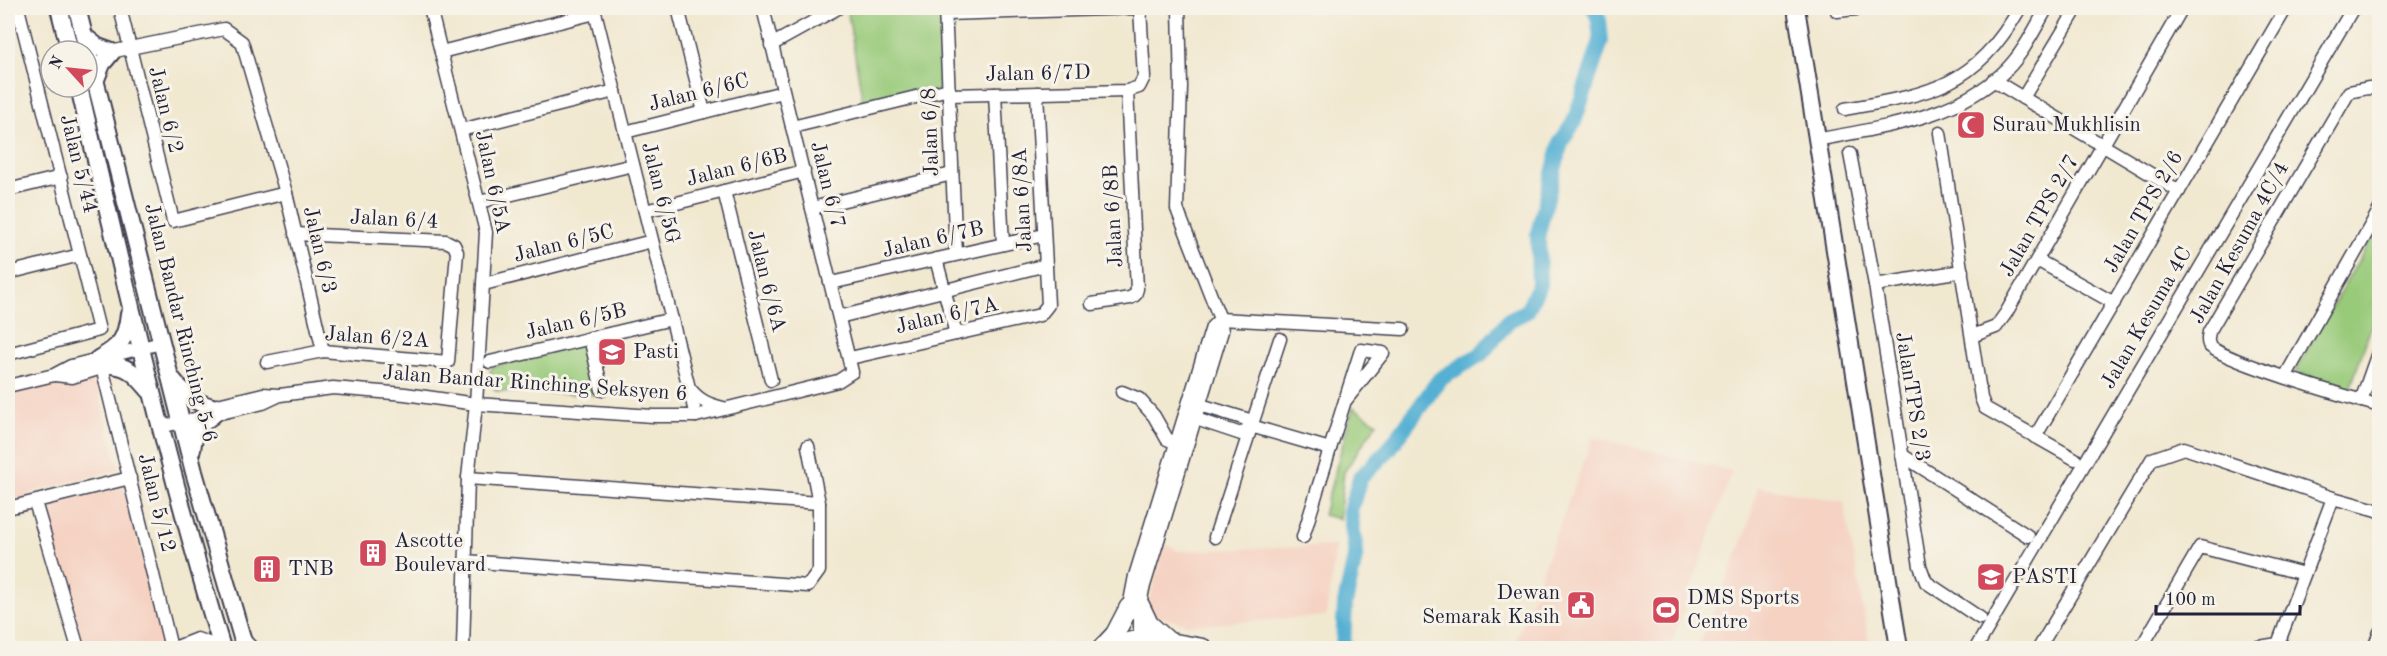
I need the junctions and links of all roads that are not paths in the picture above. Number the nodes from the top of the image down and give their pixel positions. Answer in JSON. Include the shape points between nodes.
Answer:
{"nodes":[{"id":1,"x":59,"y":8,"type":"edge"},
{"id":2,"x":77,"y":8,"type":"edge"},
{"id":3,"x":120,"y":8,"type":"edge"},
{"id":4,"x":430,"y":8,"type":"edge"},
{"id":5,"x":678,"y":8,"type":"edge"},
{"id":6,"x":763,"y":8,"type":"edge"},
{"id":7,"x":838,"y":8,"type":"edge"},
{"id":8,"x":1140,"y":8,"type":"edge"},
{"id":9,"x":1179,"y":8,"type":"edge"},
{"id":10,"x":1796,"y":8,"type":"edge"},
{"id":11,"x":1866,"y":8,"type":"edge"},
{"id":12,"x":2020,"y":8,"type":"edge"},
{"id":13,"x":2047,"y":8,"type":"edge"},
{"id":14,"x":2077,"y":8,"type":"edge"},
{"id":15,"x":2182,"y":8,"type":"edge"},
{"id":16,"x":2286,"y":8,"type":"edge"},
{"id":17,"x":2353,"y":8,"type":"edge"},
{"id":18,"x":15,"y":9,"type":"edge"},
{"id":19,"x":594,"y":10,"type":"edge"},
{"id":20,"x":1837,"y":10,"type":"dead end"},
{"id":21,"x":946,"y":11,"type":"edge"},
{"id":22,"x":68,"y":39,"type":"edge"},
{"id":23,"x":83,"y":39,"type":"edge"},
{"id":24,"x":771,"y":45,"type":"junction"},
{"id":25,"x":99,"y":47,"type":"edge"},
{"id":26,"x":130,"y":48,"type":"junction"},
{"id":27,"x":112,"y":52,"type":"junction"},
{"id":28,"x":441,"y":52,"type":"junction"},
{"id":29,"x":99,"y":72,"type":"edge"},
{"id":30,"x":1993,"y":80,"type":"junction"},
{"id":31,"x":2379,"y":89,"type":"edge"},
{"id":32,"x":99,"y":91,"type":"edge"},
{"id":33,"x":615,"y":91,"type":"junction"},
{"id":34,"x":1127,"y":91,"type":"junction"},
{"id":35,"x":783,"y":92,"type":"junction"},
{"id":36,"x":949,"y":92,"type":"junction"},
{"id":37,"x":1037,"y":93,"type":"junction"},
{"id":38,"x":995,"y":94,"type":"junction"},
{"id":39,"x":2023,"y":98,"type":"junction"},
{"id":40,"x":82,"y":99,"type":"edge"},
{"id":41,"x":1845,"y":110,"type":"dead end"},
{"id":42,"x":704,"y":112,"type":"junction"},
{"id":43,"x":792,"y":127,"type":"junction"},
{"id":44,"x":461,"y":130,"type":"junction"},
{"id":45,"x":625,"y":132,"type":"junction"},
{"id":46,"x":1940,"y":133,"type":"dead end"},
{"id":47,"x":1816,"y":140,"type":"junction"},
{"id":48,"x":2103,"y":146,"type":"junction"},
{"id":49,"x":1850,"y":154,"type":"dead end"},
{"id":50,"x":633,"y":165,"type":"junction"},
{"id":51,"x":804,"y":171,"type":"junction"},
{"id":52,"x":952,"y":174,"type":"junction"},
{"id":53,"x":61,"y":177,"type":"junction"},
{"id":54,"x":8,"y":190,"type":"edge"},
{"id":55,"x":724,"y":191,"type":"junction"},
{"id":56,"x":2179,"y":191,"type":"junction"},
{"id":57,"x":286,"y":192,"type":"junction"},
{"id":58,"x":479,"y":202,"type":"junction"},
{"id":59,"x":812,"y":208,"type":"junction"},
{"id":60,"x":2379,"y":209,"type":"edge"},
{"id":61,"x":645,"y":211,"type":"junction"},
{"id":62,"x":295,"y":234,"type":"junction"},
{"id":63,"x":1044,"y":235,"type":"junction"},
{"id":64,"x":652,"y":241,"type":"junction"},
{"id":65,"x":1003,"y":244,"type":"junction"},
{"id":66,"x":956,"y":254,"type":"junction"},
{"id":67,"x":80,"y":255,"type":"junction"},
{"id":68,"x":936,"y":259,"type":"junction"},
{"id":69,"x":2037,"y":260,"type":"junction"},
{"id":70,"x":1046,"y":265,"type":"junction"},
{"id":71,"x":1962,"y":271,"type":"junction"},
{"id":72,"x":8,"y":273,"type":"edge"},
{"id":73,"x":831,"y":283,"type":"junction"},
{"id":74,"x":484,"y":284,"type":"junction"},
{"id":75,"x":1875,"y":285,"type":"junction"},
{"id":76,"x":943,"y":291,"type":"junction"},
{"id":77,"x":130,"y":303,"type":"junction"},
{"id":78,"x":2114,"y":303,"type":"junction"},
{"id":79,"x":1092,"y":304,"type":"dead end"},
{"id":80,"x":1048,"y":305,"type":"joint"},
{"id":81,"x":839,"y":317,"type":"junction"},
{"id":82,"x":672,"y":319,"type":"junction"},
{"id":83,"x":1220,"y":319,"type":"junction"},
{"id":84,"x":1403,"y":329,"type":"dead end"},
{"id":85,"x":956,"y":334,"type":"junction"},
{"id":86,"x":1972,"y":336,"type":"junction"},
{"id":87,"x":590,"y":338,"type":"junction"},
{"id":88,"x":1280,"y":339,"type":"dead end"},
{"id":89,"x":162,"y":346,"type":"junction"},
{"id":90,"x":2379,"y":347,"type":"edge"},
{"id":91,"x":323,"y":351,"type":"junction"},
{"id":92,"x":141,"y":352,"type":"junction"},
{"id":93,"x":8,"y":354,"type":"edge"},
{"id":94,"x":850,"y":358,"type":"junction"},
{"id":95,"x":267,"y":362,"type":"dead end"},
{"id":96,"x":448,"y":362,"type":"joint"},
{"id":97,"x":490,"y":362,"type":"dead end"},
{"id":98,"x":103,"y":364,"type":"junction"},
{"id":99,"x":852,"y":372,"type":"joint"},
{"id":100,"x":169,"y":375,"type":"junction"},
{"id":101,"x":2285,"y":377,"type":"junction"},
{"id":102,"x":771,"y":380,"type":"dead end"},
{"id":103,"x":477,"y":382,"type":"junction"},
{"id":104,"x":8,"y":386,"type":"edge"},
{"id":105,"x":689,"y":388,"type":"junction"},
{"id":106,"x":602,"y":390,"type":"dead end"},
{"id":107,"x":1122,"y":392,"type":"dead end"},
{"id":108,"x":151,"y":393,"type":"junction"},
{"id":109,"x":451,"y":401,"type":"junction"},
{"id":110,"x":1345,"y":401,"type":"dead end"},
{"id":111,"x":2361,"y":401,"type":"junction"},
{"id":112,"x":1195,"y":403,"type":"junction"},
{"id":113,"x":476,"y":404,"type":"junction"},
{"id":114,"x":510,"y":406,"type":"junction"},
{"id":115,"x":2379,"y":406,"type":"edge"},
{"id":116,"x":726,"y":409,"type":"junction"},
{"id":117,"x":212,"y":411,"type":"junction"},
{"id":118,"x":663,"y":416,"type":"junction"},
{"id":119,"x":696,"y":416,"type":"junction"},
{"id":120,"x":1190,"y":417,"type":"junction"},
{"id":121,"x":180,"y":418,"type":"junction"},
{"id":122,"x":159,"y":423,"type":"junction"},
{"id":123,"x":1251,"y":426,"type":"junction"},
{"id":124,"x":2035,"y":437,"type":"junction"},
{"id":125,"x":1176,"y":443,"type":"junction"},
{"id":126,"x":808,"y":446,"type":"dead end"},
{"id":127,"x":1330,"y":449,"type":"junction"},
{"id":128,"x":1902,"y":455,"type":"junction"},
{"id":129,"x":2074,"y":459,"type":"dead end"},
{"id":130,"x":191,"y":461,"type":"junction"},
{"id":131,"x":130,"y":478,"type":"junction"},
{"id":132,"x":468,"y":478,"type":"junction"},
{"id":133,"x":2333,"y":498,"type":"junction"},
{"id":134,"x":35,"y":502,"type":"junction"},
{"id":135,"x":819,"y":503,"type":"junction"},
{"id":136,"x":8,"y":508,"type":"edge"},
{"id":137,"x":2379,"y":512,"type":"edge"},
{"id":138,"x":2028,"y":536,"type":"dead end"},
{"id":139,"x":1215,"y":537,"type":"dead end"},
{"id":140,"x":1303,"y":537,"type":"dead end"},
{"id":141,"x":465,"y":561,"type":"junction"},
{"id":142,"x":2304,"y":574,"type":"junction"},
{"id":143,"x":464,"y":594,"type":"junction"},
{"id":144,"x":1134,"y":606,"type":"junction"},
{"id":145,"x":1980,"y":618,"type":"dead end"},
{"id":146,"x":2379,"y":632,"type":"edge"},
{"id":147,"x":1168,"y":641,"type":"junction"},
{"id":148,"x":1138,"y":645,"type":"edge"},
{"id":149,"x":245,"y":647,"type":"edge"},
{"id":150,"x":1197,"y":647,"type":"edge"},
{"id":151,"x":78,"y":648,"type":"edge"},
{"id":152,"x":173,"y":648,"type":"edge"},
{"id":153,"x":222,"y":648,"type":"edge"},
{"id":154,"x":454,"y":648,"type":"edge"},
{"id":155,"x":464,"y":648,"type":"edge"},
{"id":156,"x":1103,"y":648,"type":"edge"},
{"id":157,"x":1899,"y":648,"type":"edge"},
{"id":158,"x":1977,"y":648,"type":"edge"},
{"id":159,"x":2039,"y":648,"type":"edge"},
{"id":160,"x":2141,"y":648,"type":"edge"},
{"id":161,"x":2253,"y":648,"type":"edge"},
{"id":162,"x":2374,"y":648,"type":"edge"}],
"edges":[{"from":1,"to":22,"type":"street"},
{"from":2,"to":23,"type":"street","name":"Jalan Bandar Rinching 5-6"},
{"from":3,"to":26,"type":"street","name":"Jalan 6/2"},
{"from":4,"to":28,"type":"street","name":"Jalan 6/5A"},
{"from":5,"to":42,"type":"street"},
{"from":6,"to":24,"type":"street","name":"Jalan 6/7"},
{"from":7,"to":24,"type":"street"},
{"from":8,"to":21,"type":"street"},
{"from":8,"to":34,"type":"street","via":[[1144,77],[1139,87]]},
{"from":9,"to":83,"type":"street","via":[[1177,209]]},
{"from":10,"to":47,"type":"street"},
{"from":11,"to":20,"type":"street"},
{"from":12,"to":41,"type":"street","via":[[1993,48],[1941,87],[1913,97]]},
{"from":13,"to":30,"type":"street","via":[[2020,53]]},
{"from":14,"to":39,"type":"street"},
{"from":15,"to":48,"type":"street","name":"Jalan TPS 2/7"},
{"from":16,"to":56,"type":"street","name":"Jalan TPS 2/6"},
{"from":17,"to":158,"type":"street","name":"Jalan Kesuma 4C"},
{"from":18,"to":53,"type":"street","name":"Jalan 5/44"},
{"from":19,"to":28,"type":"street"},
{"from":19,"to":33,"type":"street","name":"Jalan 6/5G"},
{"from":21,"to":36,"type":"street","name":"Jalan 6/8"},
{"from":24,"to":35,"type":"street","name":"Jalan 6/7"},
{"from":25,"to":27,"type":"street"},
{"from":26,"to":27,"type":"street","name":"Jalan 6/3"},
{"from":26,"to":57,"type":"street","name":"Jalan 6/3","via":[[224,29],[242,42]]},
{"from":26,"to":57,"type":"street","name":"Jalan 6/2","via":[[172,221]]},
{"from":27,"to":29,"type":"street"},
{"from":28,"to":44,"type":"street","name":"Jalan 6/5A"},
{"from":30,"to":39,"type":"street"},
{"from":30,"to":47,"type":"street","via":[[1933,115]]},
{"from":31,"to":101,"type":"street","name":"Jalan Kesuma 4C/4","via":[[2349,92],[2209,332],[2207,339],[2217,352]]},
{"from":32,"to":89,"type":"street","name":"Jalan Bandar Rinching 5-6"},
{"from":33,"to":44,"type":"street"},
{"from":33,"to":45,"type":"street","name":"Jalan 6/5G"},
{"from":34,"to":37,"type":"street","name":"Jalan 6/7D"},
{"from":34,"to":79,"type":"street","name":"Jalan 6/8B","via":[[1137,288],[1130,298]]},
{"from":35,"to":42,"type":"street","name":"Jalan 6/6C"},
{"from":35,"to":43,"type":"street","name":"Jalan 6/7"},
{"from":36,"to":38,"type":"street","name":"Jalan 6/7D"},
{"from":36,"to":43,"type":"street","name":"Jalan 6/7D"},
{"from":36,"to":52,"type":"street","name":"Jalan 6/8"},
{"from":37,"to":38,"type":"street","name":"Jalan 6/7D"},
{"from":37,"to":63,"type":"street","name":"Jalan 6/8A"},
{"from":38,"to":65,"type":"street"},
{"from":39,"to":48,"type":"street"},
{"from":40,"to":77,"type":"street","name":"Jalan Bandar Rinching 5-6"},
{"from":42,"to":45,"type":"street","name":"Jalan 6/6C"},
{"from":43,"to":51,"type":"street","name":"Jalan 6/7"},
{"from":44,"to":58,"type":"street","name":"Jalan 6/5A"},
{"from":45,"to":50,"type":"street","name":"Jalan 6/5G"},
{"from":46,"to":71,"type":"street"},
{"from":47,"to":157,"type":"street"},
{"from":48,"to":56,"type":"street"},
{"from":48,"to":69,"type":"street","name":"Jalan TPS 2/7"},
{"from":49,"to":75,"type":"street","name":"JalanTPS 2/3"},
{"from":50,"to":58,"type":"street"},
{"from":50,"to":61,"type":"street","name":"Jalan 6/5G"},
{"from":51,"to":55,"type":"street","name":"Jalan 6/6B"},
{"from":51,"to":59,"type":"street","name":"Jalan 6/7"},
{"from":52,"to":59,"type":"street"},
{"from":52,"to":66,"type":"street","name":"Jalan 6/8"},
{"from":53,"to":54,"type":"street"},
{"from":53,"to":67,"type":"street","name":"Jalan 5/44"},
{"from":55,"to":61,"type":"street","name":"Jalan 6/6B"},
{"from":55,"to":102,"type":"street","name":"Jalan 6/6A"},
{"from":56,"to":78,"type":"street","name":"Jalan TPS 2/6"},
{"from":57,"to":62,"type":"street","name":"Jalan 6/3"},
{"from":58,"to":74,"type":"street","name":"Jalan 6/5A","via":[[486,232]]},
{"from":59,"to":73,"type":"street","name":"Jalan 6/7"},
{"from":60,"to":101,"type":"street"},
{"from":61,"to":64,"type":"street","name":"Jalan 6/5G"},
{"from":62,"to":91,"type":"street","name":"Jalan 6/3"},
{"from":62,"to":96,"type":"street","name":"Jalan 6/4","via":[[454,245],[457,252]]},
{"from":63,"to":65,"type":"street","name":"Jalan 6/7B"},
{"from":63,"to":70,"type":"street","name":"Jalan 6/8A"},
{"from":64,"to":74,"type":"street","name":"Jalan 6/5C"},
{"from":64,"to":82,"type":"street","name":"Jalan 6/5G"},
{"from":65,"to":66,"type":"street","name":"Jalan 6/7B"},
{"from":66,"to":68,"type":"street","name":"Jalan 6/7B"},
{"from":67,"to":72,"type":"street"},
{"from":67,"to":93,"type":"street","name":"Jalan 5/44","via":[[99,330]]},
{"from":68,"to":73,"type":"street","name":"Jalan 6/7B"},
{"from":68,"to":76,"type":"street"},
{"from":69,"to":78,"type":"street"},
{"from":69,"to":86,"type":"street","name":"Jalan TPS 2/7","via":[[1996,327]]},
{"from":70,"to":76,"type":"street"},
{"from":70,"to":80,"type":"street","name":"Jalan 6/8A"},
{"from":71,"to":75,"type":"street"},
{"from":71,"to":86,"type":"street"},
{"from":73,"to":81,"type":"street","name":"Jalan 6/7"},
{"from":74,"to":103,"type":"street","name":"Jalan 6/5A"},
{"from":75,"to":128,"type":"street","name":"JalanTPS 2/3"},
{"from":76,"to":81,"type":"street"},
{"from":76,"to":85,"type":"street"},
{"from":77,"to":92,"type":"street","name":"Jalan Bandar Rinching 5-6"},
{"from":77,"to":98,"type":"street","via":[[124,339]]},
{"from":78,"to":124,"type":"street","name":"Jalan TPS 2/6"},
{"from":80,"to":85,"type":"street","name":"Jalan 6/7A","via":[[1040,315]]},
{"from":81,"to":94,"type":"street","name":"Jalan 6/7"},
{"from":82,"to":87,"type":"street","name":"Jalan 6/5B"},
{"from":82,"to":105,"type":"street","name":"Jalan 6/5G"},
{"from":83,"to":84,"type":"street"},
{"from":83,"to":112,"type":"street","via":[[1212,327]]},
{"from":85,"to":94,"type":"street","name":"Jalan 6/7A"},
{"from":86,"to":124,"type":"street","via":[[1985,408]]},
{"from":87,"to":97,"type":"street","name":"Jalan 6/5B"},
{"from":87,"to":106,"type":"street"},
{"from":88,"to":123,"type":"street"},
{"from":89,"to":92,"type":"street"},
{"from":89,"to":100,"type":"street","name":"Jalan Bandar Rinching 5-6"},
{"from":90,"to":111,"type":"street"},
{"from":91,"to":95,"type":"street","name":"Jalan 6/2A"},
{"from":91,"to":96,"type":"street","name":"Jalan 6/2A"},
{"from":92,"to":98,"type":"street"},
{"from":92,"to":108,"type":"street","name":"Jalan Bandar Rinching 5-6"},
{"from":94,"to":99,"type":"street","name":"Jalan 6/7"},
{"from":98,"to":104,"type":"street","via":[[71,366],[54,375]]},
{"from":98,"to":108,"type":"street","via":[[129,369]]},
{"from":98,"to":131,"type":"street","name":"Jalan 5/12"},
{"from":99,"to":116,"type":"street","name":"Jalan Bandar Rinching Seksyen 6","via":[[838,381]]},
{"from":100,"to":117,"type":"street","via":[[184,394]]},
{"from":100,"to":121,"type":"street","name":"Jalan Bandar Rinching 5-6"},
{"from":101,"to":111,"type":"street","name":"Jalan Kesuma 4C/4"},
{"from":103,"to":109,"type":"street","via":[[463,398]]},
{"from":103,"to":113,"type":"street","name":"Jalan 6/5A"},
{"from":103,"to":114,"type":"street","via":[[483,393]]},
{"from":105,"to":116,"type":"street","via":[[708,405]]},
{"from":105,"to":118,"type":"street","via":[[686,401]]},
{"from":105,"to":119,"type":"street","name":"Jalan 6/5G"},
{"from":107,"to":125,"type":"street","via":[[1139,399],[1167,439]]},
{"from":108,"to":122,"type":"street","name":"Jalan Bandar Rinching 5-6"},
{"from":109,"to":113,"type":"street","name":"Jalan Bandar Rinching Seksyen 6"},
{"from":109,"to":117,"type":"street","name":"Jalan Bandar Rinching Seksyen 6","via":[[333,388],[263,394]]},
{"from":110,"to":127,"type":"street"},
{"from":111,"to":115,"type":"street","name":"Jalan Kesuma 4C/4"},
{"from":112,"to":120,"type":"street"},
{"from":112,"to":123,"type":"street","via":[[1246,419]]},
{"from":113,"to":114,"type":"street","name":"Jalan Bandar Rinching Seksyen 6"},
{"from":113,"to":132,"type":"street","name":"Jalan 6/5A"},
{"from":114,"to":118,"type":"street","name":"Jalan Bandar Rinching Seksyen 6"},
{"from":116,"to":119,"type":"street","name":"Jalan Bandar Rinching Seksyen 6"},
{"from":117,"to":121,"type":"street","name":"Jalan Bandar Rinching Seksyen 6"},
{"from":117,"to":130,"type":"street","via":[[195,431]]},
{"from":118,"to":119,"type":"street","name":"Jalan Bandar Rinching Seksyen 6"},
{"from":120,"to":123,"type":"street","via":[[1241,434]]},
{"from":120,"to":125,"type":"street"},
{"from":120,"to":144,"type":"street"},
{"from":121,"to":122,"type":"street","name":"Jalan Bandar Rinching Seksyen 6"},
{"from":121,"to":130,"type":"street","name":"Jalan Bandar Rinching 5-6"},
{"from":122,"to":153,"type":"street","name":"Jalan Bandar Rinching 5-6"},
{"from":123,"to":127,"type":"street"},
{"from":123,"to":139,"type":"street"},
{"from":124,"to":129,"type":"street"},
{"from":125,"to":144,"type":"street","via":[[1135,576]]},
{"from":126,"to":135,"type":"street"},
{"from":127,"to":140,"type":"street"},
{"from":128,"to":138,"type":"street"},
{"from":128,"to":145,"type":"street","name":"JalanTPS 2/3","via":[[1926,582]]},
{"from":130,"to":149,"type":"street","name":"Jalan Bandar Rinching 5-6"},
{"from":131,"to":134,"type":"street"},
{"from":131,"to":152,"type":"street","name":"Jalan 5/12"},
{"from":132,"to":135,"type":"street"},
{"from":132,"to":141,"type":"street","name":"Jalan 6/5A"},
{"from":133,"to":137,"type":"street"},
{"from":133,"to":142,"type":"street"},
{"from":133,"to":159,"type":"street","via":[[2184,448],[2152,459]]},
{"from":134,"to":136,"type":"street"},
{"from":134,"to":151,"type":"street"},
{"from":135,"to":141,"type":"street","via":[[819,571],[808,586]]},
{"from":141,"to":143,"type":"street","name":"Jalan 6/5A"},
{"from":142,"to":160,"type":"street","via":[[2200,547]]},
{"from":142,"to":161,"type":"street","via":[[2278,644]]},
{"from":143,"to":154,"type":"street"},
{"from":143,"to":155,"type":"street"},
{"from":144,"to":147,"type":"main road"},
{"from":144,"to":148,"type":"street"},
{"from":144,"to":156,"type":"main road"},
{"from":146,"to":162,"type":"street"},
{"from":147,"to":148,"type":"main road"},
{"from":147,"to":150,"type":"main road"},
{"from":148,"to":150,"type":"main road"},
{"from":148,"to":156,"type":"main road"},
{"from":152,"to":153,"type":"street","via":[[196,639]]}]}
